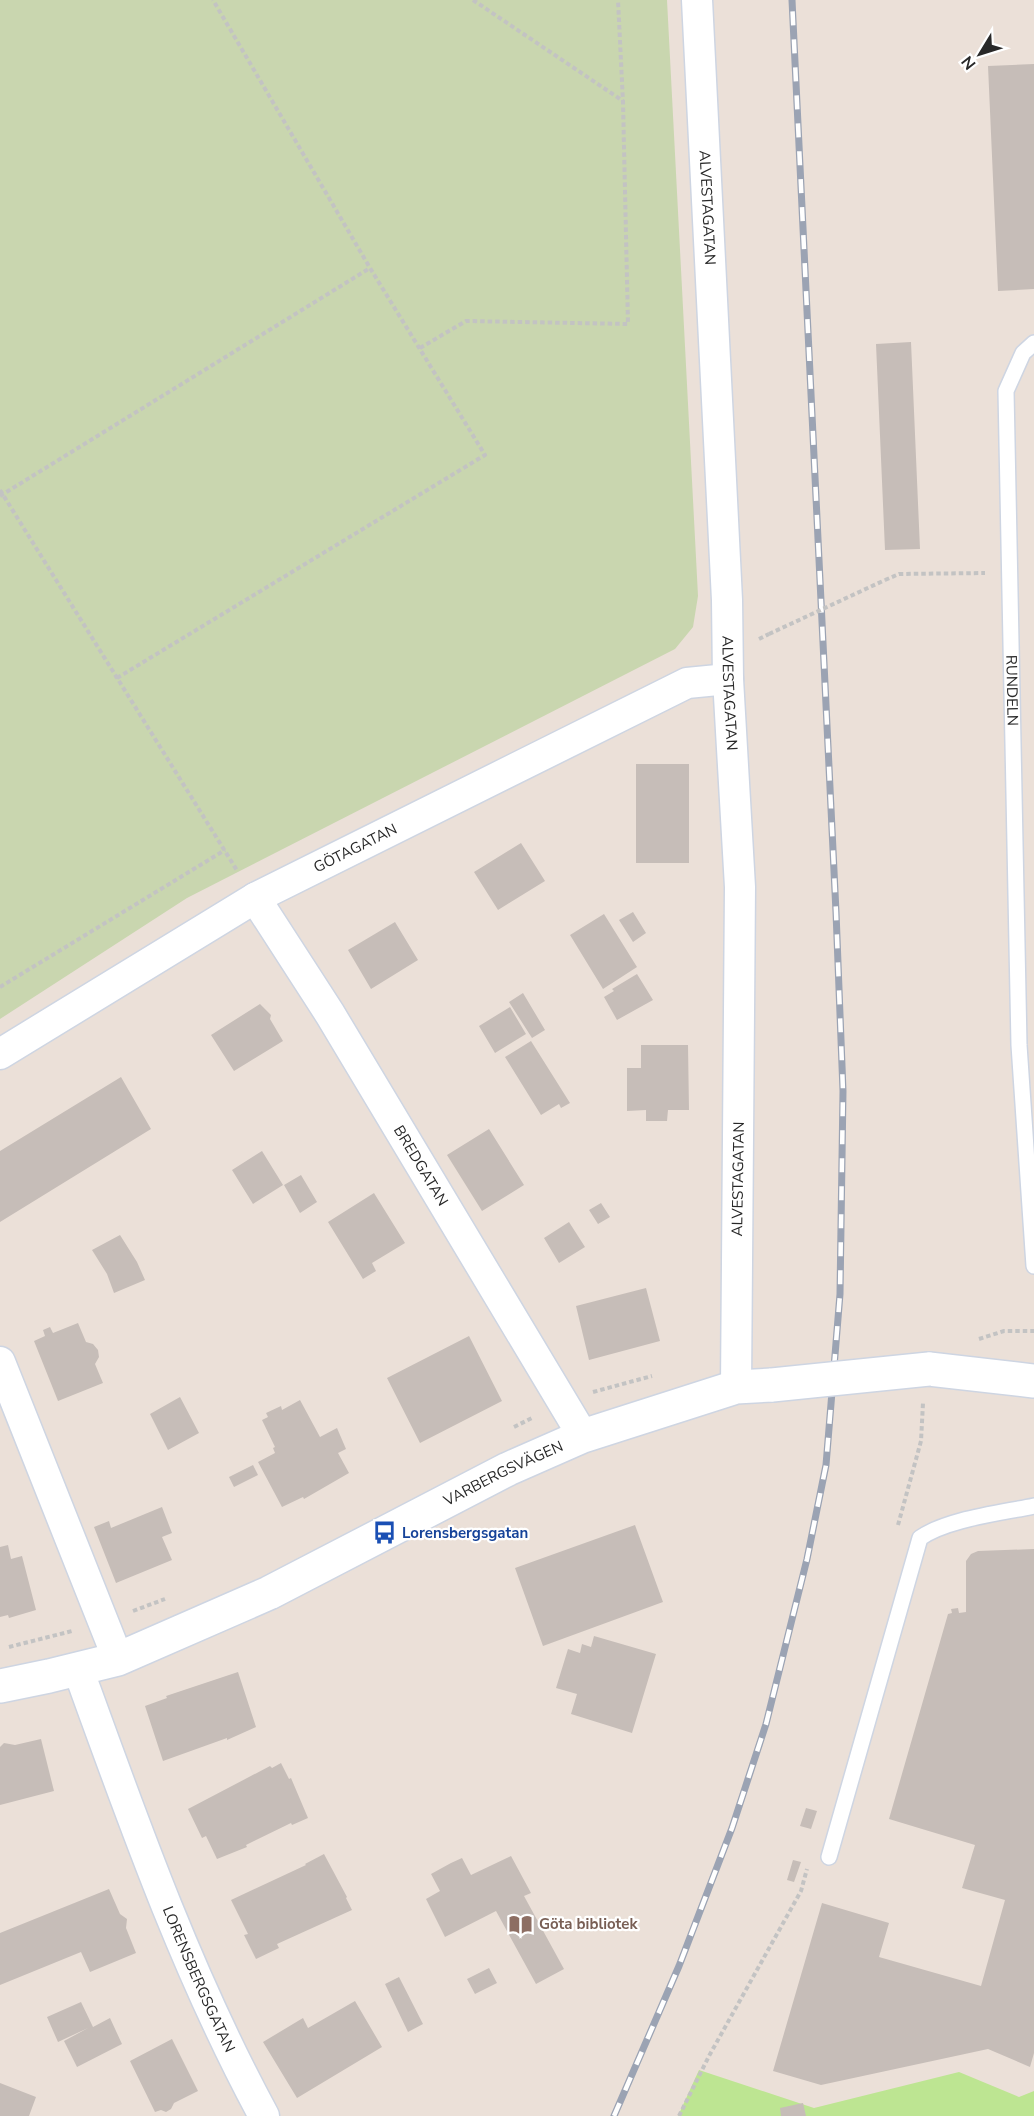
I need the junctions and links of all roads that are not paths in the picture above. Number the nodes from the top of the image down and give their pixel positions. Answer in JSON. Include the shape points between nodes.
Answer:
{"nodes":[{"id":1,"x":697,"y":0,"type":"edge"},
{"id":2,"x":1034,"y":343,"type":"edge"},
{"id":3,"x":728,"y":679,"type":"junction"},
{"id":4,"x":255,"y":898,"type":"junction"},
{"id":5,"x":1027,"y":1045,"type":"edge"},
{"id":6,"x":0,"y":1054,"type":"edge"},
{"id":7,"x":1034,"y":1266,"type":"edge"},
{"id":8,"x":0,"y":1362,"type":"edge"},
{"id":9,"x":1034,"y":1381,"type":"edge"},
{"id":10,"x":736,"y":1387,"type":"junction"},
{"id":11,"x":583,"y":1436,"type":"junction"},
{"id":12,"x":1034,"y":1506,"type":"edge"},
{"id":13,"x":118,"y":1659,"type":"junction"},
{"id":14,"x":78,"y":1669,"type":"junction"},
{"id":15,"x":0,"y":1686,"type":"edge"},
{"id":16,"x":829,"y":1857,"type":"dead end"},
{"id":17,"x":264,"y":2116,"type":"edge"}],
"edges":[{"from":1,"to":3,"type":"street","name":"ALVESTAGATAN","via":[[727,588]]},
{"from":2,"to":5,"type":"lane","name":"RUNDELN","via":[[1023,353],[1006,391]]},
{"from":3,"to":4,"type":"street","name":"GÖTAGATAN","via":[[687,683]]},
{"from":3,"to":10,"type":"street","name":"ALVESTAGATAN","via":[[740,887]]},
{"from":4,"to":6,"type":"street","name":"GÖTAGATAN"},
{"from":4,"to":11,"type":"street","name":"BREDGATAN","via":[[330,1014]]},
{"from":5,"to":7,"type":"lane","name":"RUNDELN"},
{"from":8,"to":13,"type":"street"},
{"from":9,"to":10,"type":"main road","name":"VARBERGSVÄGEN","bridge":true},
{"from":10,"to":11,"type":"main road","name":"VARBERGSVÄGEN"},
{"from":11,"to":13,"type":"main road","name":"VARBERGSVÄGEN","via":[[508,1469],[269,1593]]},
{"from":12,"to":16,"type":"lane","via":[[957,1522],[920,1538]]},
{"from":13,"to":14,"type":"main road","name":"VARBERGSVÄGEN"},
{"from":14,"to":15,"type":"main road","name":"VARBERGSVÄGEN"},
{"from":14,"to":17,"type":"street","name":"LORENSBERGSGATAN","via":[[144,1852],[186,1954]]}]}
